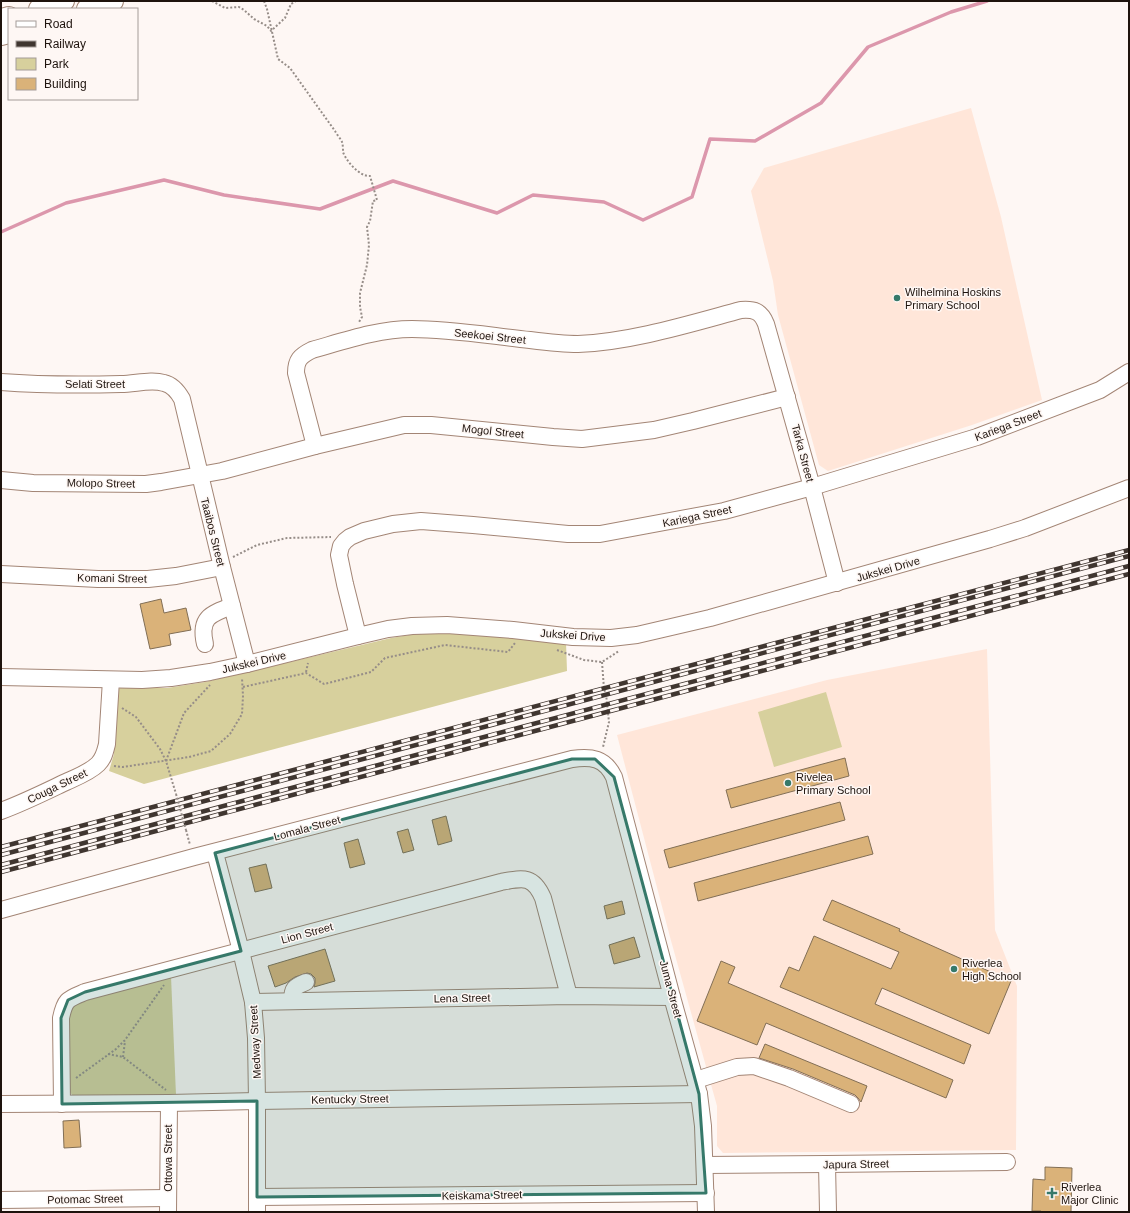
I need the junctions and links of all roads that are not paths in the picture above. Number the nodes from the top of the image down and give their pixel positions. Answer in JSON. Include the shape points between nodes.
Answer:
{"nodes":[{"id":1,"x":64,"y":1,"type":"edge"},
{"id":2,"x":113,"y":1,"type":"edge"},
{"id":3,"x":42,"y":8,"type":"edge"},
{"id":4,"x":90,"y":8,"type":"edge"},
{"id":5,"x":766,"y":324,"type":"joint"},
{"id":6,"x":1129,"y":372,"type":"edge"},
{"id":7,"x":1,"y":382,"type":"edge"},
{"id":8,"x":787,"y":397,"type":"junction"},
{"id":9,"x":182,"y":399,"type":"joint"},
{"id":10,"x":315,"y":446,"type":"junction"},
{"id":11,"x":200,"y":475,"type":"junction"},
{"id":12,"x":1,"y":480,"type":"edge"},
{"id":13,"x":812,"y":487,"type":"junction"},
{"id":14,"x":1129,"y":488,"type":"edge"},
{"id":15,"x":222,"y":567,"type":"junction"},
{"id":16,"x":1,"y":574,"type":"edge"},
{"id":17,"x":837,"y":583,"type":"junction"},
{"id":18,"x":232,"y":606,"type":"junction"},
{"id":19,"x":358,"y":636,"type":"junction"},
{"id":20,"x":205,"y":644,"type":"dead end"},
{"id":21,"x":237,"y":666,"type":"junction"},
{"id":22,"x":1,"y":677,"type":"edge"},
{"id":23,"x":111,"y":680,"type":"junction"},
{"id":24,"x":596,"y":759,"type":"joint"},
{"id":25,"x":1,"y":811,"type":"edge"},
{"id":26,"x":215,"y":853,"type":"junction"},
{"id":27,"x":1,"y":910,"type":"edge"},
{"id":28,"x":241,"y":950,"type":"junction"},
{"id":29,"x":306,"y":982,"type":"dead end"},
{"id":30,"x":569,"y":996,"type":"junction"},
{"id":31,"x":672,"y":997,"type":"junction"},
{"id":32,"x":292,"y":1001,"type":"junction"},
{"id":33,"x":253,"y":1002,"type":"junction"},
{"id":34,"x":698,"y":1087,"type":"junction"},
{"id":35,"x":257,"y":1101,"type":"junction"},
{"id":36,"x":169,"y":1103,"type":"junction"},
{"id":37,"x":1,"y":1104,"type":"edge"},
{"id":38,"x":62,"y":1104,"type":"junction"},
{"id":39,"x":851,"y":1104,"type":"dead end"},
{"id":40,"x":1007,"y":1162,"type":"dead end"},
{"id":41,"x":705,"y":1164,"type":"junction"},
{"id":42,"x":827,"y":1164,"type":"junction"},
{"id":43,"x":706,"y":1193,"type":"junction"},
{"id":44,"x":1,"y":1200,"type":"edge"},
{"id":45,"x":257,"y":1204,"type":"edge"},
{"id":46,"x":168,"y":1205,"type":"edge"},
{"id":47,"x":706,"y":1212,"type":"edge"},
{"id":48,"x":828,"y":1212,"type":"edge"}],
"edges":[{"from":1,"to":3,"type":"main road"},
{"from":2,"to":4,"type":"main road"},
{"from":5,"to":8,"type":"street","name":"Tarka Street"},
{"from":5,"to":10,"type":"street","name":"Seekoei Street","via":[[760,314],[747,310],[632,337],[595,343],[562,344],[413,329],[382,332],[312,350],[304,354],[296,365],[297,380]]},
{"from":6,"to":13,"type":"street","name":"Kariega Street","via":[[1100,390],[977,437]]},
{"from":7,"to":9,"type":"street","name":"Selati Street","via":[[164,383],[178,392]]},
{"from":8,"to":10,"type":"street","name":"Mogol Street","via":[[654,430],[582,439],[416,425],[392,427]]},
{"from":8,"to":13,"type":"street","name":"Tarka Street"},
{"from":9,"to":11,"type":"street","name":"Taaibos Street"},
{"from":10,"to":11,"type":"street","name":"Mogol Street"},
{"from":11,"to":12,"type":"street","name":"Molopo Street","via":[[146,484],[33,483]]},
{"from":11,"to":15,"type":"street","name":"Taaibos Street"},
{"from":13,"to":17,"type":"street","name":"Tarka Street"},
{"from":13,"to":19,"type":"street","name":"Kariega Street","via":[[724,511],[600,534],[568,534],[421,521],[364,531],[345,541],[339,559]]},
{"from":14,"to":17,"type":"street","name":"Jukskei Drive","via":[[1025,528]]},
{"from":15,"to":16,"type":"street","name":"Komani Street","via":[[148,579]]},
{"from":15,"to":18,"type":"street","name":"Taaibos Street"},
{"from":17,"to":19,"type":"street","name":"Jukskei Drive","via":[[710,618],[638,635],[611,638],[572,637],[447,625],[412,626]]},
{"from":18,"to":20,"type":"street","via":[[214,613],[206,620],[203,627]]},
{"from":18,"to":21,"type":"street","name":"Taaibos Street"},
{"from":19,"to":21,"type":"street","name":"Jukskei Drive"},
{"from":21,"to":23,"type":"street","name":"Jukskei Drive","via":[[171,678]]},
{"from":22,"to":23,"type":"street","name":"Jukskei Drive"},
{"from":23,"to":25,"type":"street","name":"Couga Street","via":[[107,744],[105,754],[99,763],[81,775]]},
{"from":24,"to":26,"type":"street","name":"Lomala Street","via":[[572,759]]},
{"from":24,"to":31,"type":"street","name":"Juma Street","via":[[611,770],[614,777]]},
{"from":26,"to":27,"type":"street","name":"Lomala Street"},
{"from":26,"to":28,"type":"street","name":"Medway Street"},
{"from":28,"to":30,"type":"street","name":"Lion Street","via":[[501,882],[526,879],[536,885],[543,898]]},
{"from":28,"to":33,"type":"street","name":"Medway Street"},
{"from":28,"to":38,"type":"street","name":"Lion Street","via":[[85,992],[68,1000],[61,1018]]},
{"from":29,"to":32,"type":"street","via":[[292,991]]},
{"from":30,"to":31,"type":"street","name":"Lena Street"},
{"from":30,"to":32,"type":"street","name":"Lena Street"},
{"from":31,"to":34,"type":"street","name":"Juma Street"},
{"from":32,"to":33,"type":"street","name":"Lena Street"},
{"from":33,"to":35,"type":"street","name":"Medway Street"},
{"from":34,"to":35,"type":"street","name":"Kentucky Street"},
{"from":34,"to":39,"type":"street","name":"Kentucky Street","via":[[737,1067],[754,1066]]},
{"from":34,"to":41,"type":"street","name":"Juma Street"},
{"from":35,"to":36,"type":"street","name":"Kentucky Street"},
{"from":35,"to":45,"type":"street","name":"Medway Street"},
{"from":36,"to":38,"type":"street","name":"Kentucky Street"},
{"from":36,"to":46,"type":"street","name":"Ottowa Street"},
{"from":37,"to":38,"type":"street","name":"Kentucky Street"},
{"from":40,"to":42,"type":"street","name":"Japura Street"},
{"from":41,"to":42,"type":"street","name":"Japura Street"},
{"from":41,"to":43,"type":"street","name":"Juma Street"},
{"from":42,"to":48,"type":"street"},
{"from":43,"to":45,"type":"street","name":"Keiskama Street"},
{"from":43,"to":47,"type":"street","name":"Juma Street"},
{"from":44,"to":46,"type":"street","name":"Potomac Street"}]}
